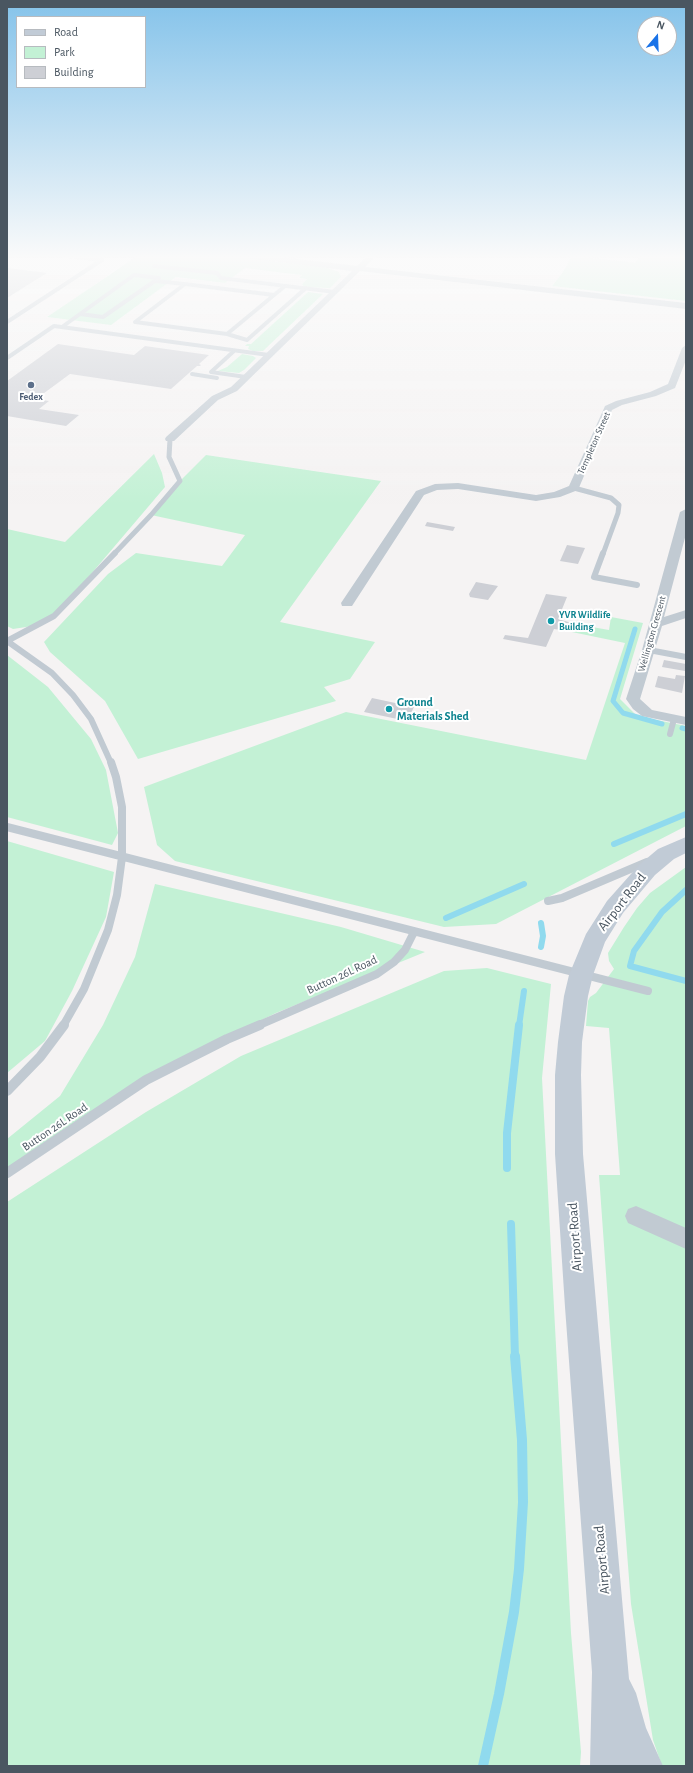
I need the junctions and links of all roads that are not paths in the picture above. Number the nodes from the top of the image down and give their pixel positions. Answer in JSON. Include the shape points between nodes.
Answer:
{"nodes":[{"id":1,"x":37,"y":338,"type":"edge"},
{"id":2,"x":139,"y":338,"type":"edge"},
{"id":3,"x":236,"y":338,"type":"edge"},
{"id":4,"x":251,"y":338,"type":"edge"},
{"id":5,"x":287,"y":338,"type":"edge"},
{"id":6,"x":686,"y":348,"type":"edge"},
{"id":7,"x":234,"y":351,"type":"junction"},
{"id":8,"x":269,"y":355,"type":"junction"},
{"id":9,"x":7,"y":358,"type":"edge"},
{"id":10,"x":192,"y":374,"type":"dead end"},
{"id":11,"x":244,"y":379,"type":"junction"},
{"id":12,"x":170,"y":439,"type":"joint"},
{"id":13,"x":574,"y":488,"type":"junction"},
{"id":14,"x":686,"y":512,"type":"edge"},
{"id":15,"x":680,"y":548,"type":"edge"},
{"id":16,"x":637,"y":585,"type":"dead end"},
{"id":17,"x":347,"y":603,"type":"dead end"},
{"id":18,"x":686,"y":614,"type":"edge"},
{"id":19,"x":655,"y":624,"type":"junction"},
{"id":20,"x":7,"y":641,"type":"edge"},
{"id":21,"x":649,"y":650,"type":"junction"},
{"id":22,"x":686,"y":657,"type":"edge"},
{"id":23,"x":680,"y":720,"type":"edge"},
{"id":24,"x":670,"y":734,"type":"dead end"},
{"id":25,"x":7,"y":827,"type":"edge"},
{"id":26,"x":686,"y":844,"type":"edge"},
{"id":27,"x":666,"y":854,"type":"junction"},
{"id":28,"x":122,"y":857,"type":"junction"},
{"id":29,"x":548,"y":901,"type":"dead end"},
{"id":30,"x":414,"y":932,"type":"junction"},
{"id":31,"x":581,"y":975,"type":"junction"},
{"id":32,"x":648,"y":991,"type":"dead end"},
{"id":33,"x":7,"y":1091,"type":"edge"},
{"id":34,"x":7,"y":1173,"type":"edge"},
{"id":35,"x":636,"y":1216,"type":"dead end"},
{"id":36,"x":686,"y":1239,"type":"edge"},
{"id":37,"x":611,"y":1672,"type":"junction"},
{"id":38,"x":609,"y":1766,"type":"edge"},
{"id":39,"x":644,"y":1766,"type":"edge"}],
"edges":[{"from":1,"to":9,"type":"lane"},
{"from":2,"to":7,"type":"lane"},
{"from":3,"to":4,"type":"lane","via":[[248,340]]},
{"from":5,"to":8,"type":"street"},
{"from":6,"to":13,"type":"street","name":"Templeton Street","via":[[672,386],[608,408]]},
{"from":7,"to":8,"type":"lane"},
{"from":7,"to":11,"type":"lane","via":[[211,372]]},
{"from":8,"to":11,"type":"street"},
{"from":10,"to":11,"type":"lane"},
{"from":11,"to":12,"type":"street","via":[[234,389],[215,398]]},
{"from":12,"to":20,"type":"lane","via":[[169,457],[180,481],[54,616]]},
{"from":13,"to":16,"type":"lane","via":[[611,498],[619,505],[594,577]]},
{"from":13,"to":17,"type":"street","via":[[556,495],[541,497],[458,486],[435,487],[420,493]]},
{"from":14,"to":15,"type":"street","name":"Wellington Crescent"},
{"from":15,"to":19,"type":"street","name":"Wellington Crescent"},
{"from":18,"to":19,"type":"street"},
{"from":19,"to":21,"type":"street","name":"Wellington Crescent"},
{"from":20,"to":28,"type":"lane","via":[[52,673],[91,719],[116,777],[122,807]]},
{"from":21,"to":22,"type":"lane"},
{"from":21,"to":23,"type":"street","name":"Wellington Crescent","via":[[633,699],[647,713]]},
{"from":23,"to":24,"type":"lane"},
{"from":25,"to":28,"type":"lane"},
{"from":26,"to":27,"type":"street","name":"Airport Road"},
{"from":27,"to":29,"type":"lane","via":[[562,898]]},
{"from":27,"to":31,"type":"street","name":"Airport Road","via":[[647,870],[615,907],[594,940]]},
{"from":28,"to":30,"type":"lane"},
{"from":28,"to":33,"type":"lane","via":[[117,894],[108,930],[84,989],[74,1009],[40,1057]]},
{"from":30,"to":31,"type":"lane"},
{"from":30,"to":34,"type":"lane","name":"Button 26L Road","via":[[405,950],[377,974],[227,1039],[146,1080]]},
{"from":31,"to":32,"type":"lane"},
{"from":31,"to":37,"type":"street","name":"Airport Road","via":[[576,996],[568,1075],[569,1154]]},
{"from":35,"to":36,"type":"street"},
{"from":37,"to":38,"type":"street"},
{"from":37,"to":39,"type":"street","via":[[628,1733]]}]}
